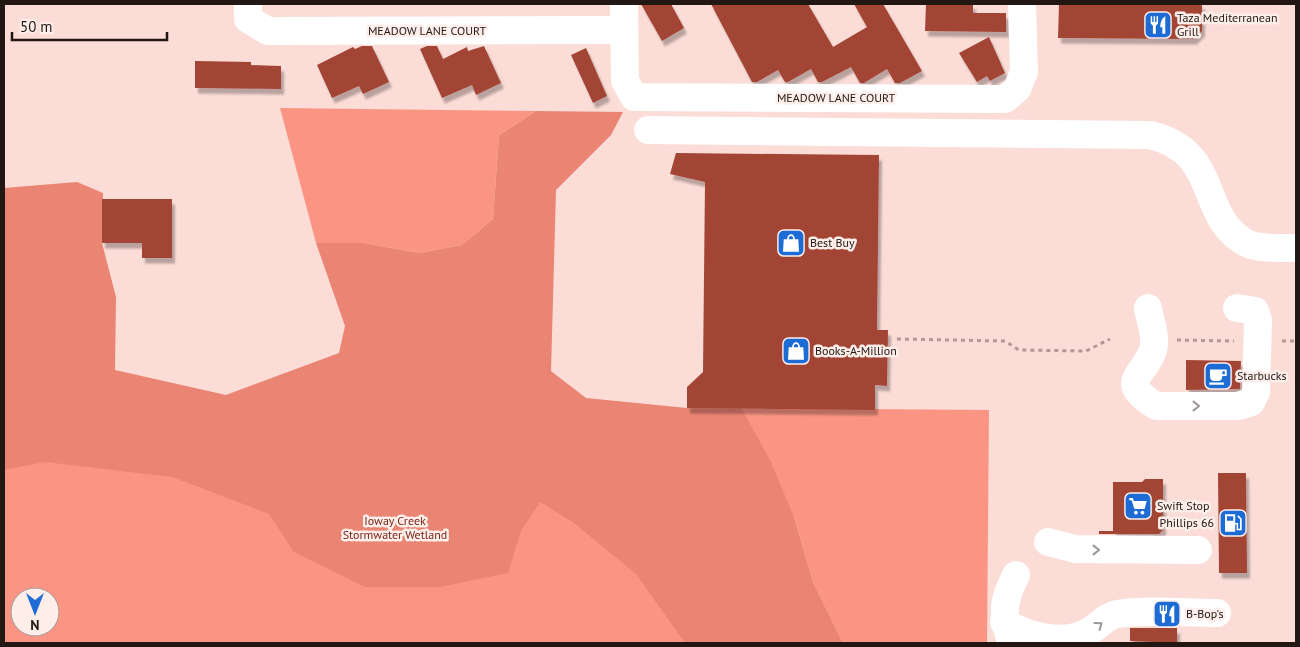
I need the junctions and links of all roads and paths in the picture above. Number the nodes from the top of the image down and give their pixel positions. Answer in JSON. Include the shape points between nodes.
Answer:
{"nodes":[{"id":1,"x":248,"y":4,"type":"edge"},
{"id":2,"x":1022,"y":4,"type":"edge"},
{"id":3,"x":624,"y":17,"type":"edge"},
{"id":4,"x":648,"y":130,"type":"dead end"},
{"id":5,"x":1296,"y":248,"type":"edge"},
{"id":6,"x":1236,"y":308,"type":"dead end"},
{"id":7,"x":1157,"y":324,"type":"joint"},
{"id":8,"x":897,"y":339,"type":"dead end"},
{"id":9,"x":1110,"y":339,"type":"dead end"},
{"id":10,"x":1241,"y":341,"type":"dead end"},
{"id":11,"x":1048,"y":542,"type":"dead end"},
{"id":12,"x":1198,"y":550,"type":"dead end"},
{"id":13,"x":1016,"y":575,"type":"dead end"},
{"id":14,"x":1217,"y":613,"type":"dead end"},
{"id":15,"x":1008,"y":633,"type":"edge"}],
"edges":[{"from":1,"to":3,"type":"street","name":"MEADOW LANE COURT","via":[[248,19],[268,31]]},
{"from":2,"to":3,"type":"street","name":"MEADOW LANE COURT","via":[[1024,72],[1018,89],[1005,99],[634,97],[625,81]]},
{"from":4,"to":5,"type":"street","via":[[1150,135],[1166,139],[1187,152],[1199,168],[1228,227],[1247,243]]},
{"from":7,"to":6,"type":"street","one_way":true,"via":[[1153,351],[1136,379],[1136,390],[1156,406],[1238,406],[1251,402],[1256,392],[1258,320],[1255,311]]},
{"from":7,"to":10,"type":"path"},
{"from":8,"to":9,"type":"path","via":[[1005,341],[1019,350],[1086,351]]},
{"from":11,"to":12,"type":"street","one_way":true,"via":[[1075,550]]},
{"from":13,"to":15,"type":"street","via":[[1005,597]]},
{"from":15,"to":14,"type":"street","one_way":true,"via":[[1017,630],[1060,639],[1089,632],[1114,614]]}]}
